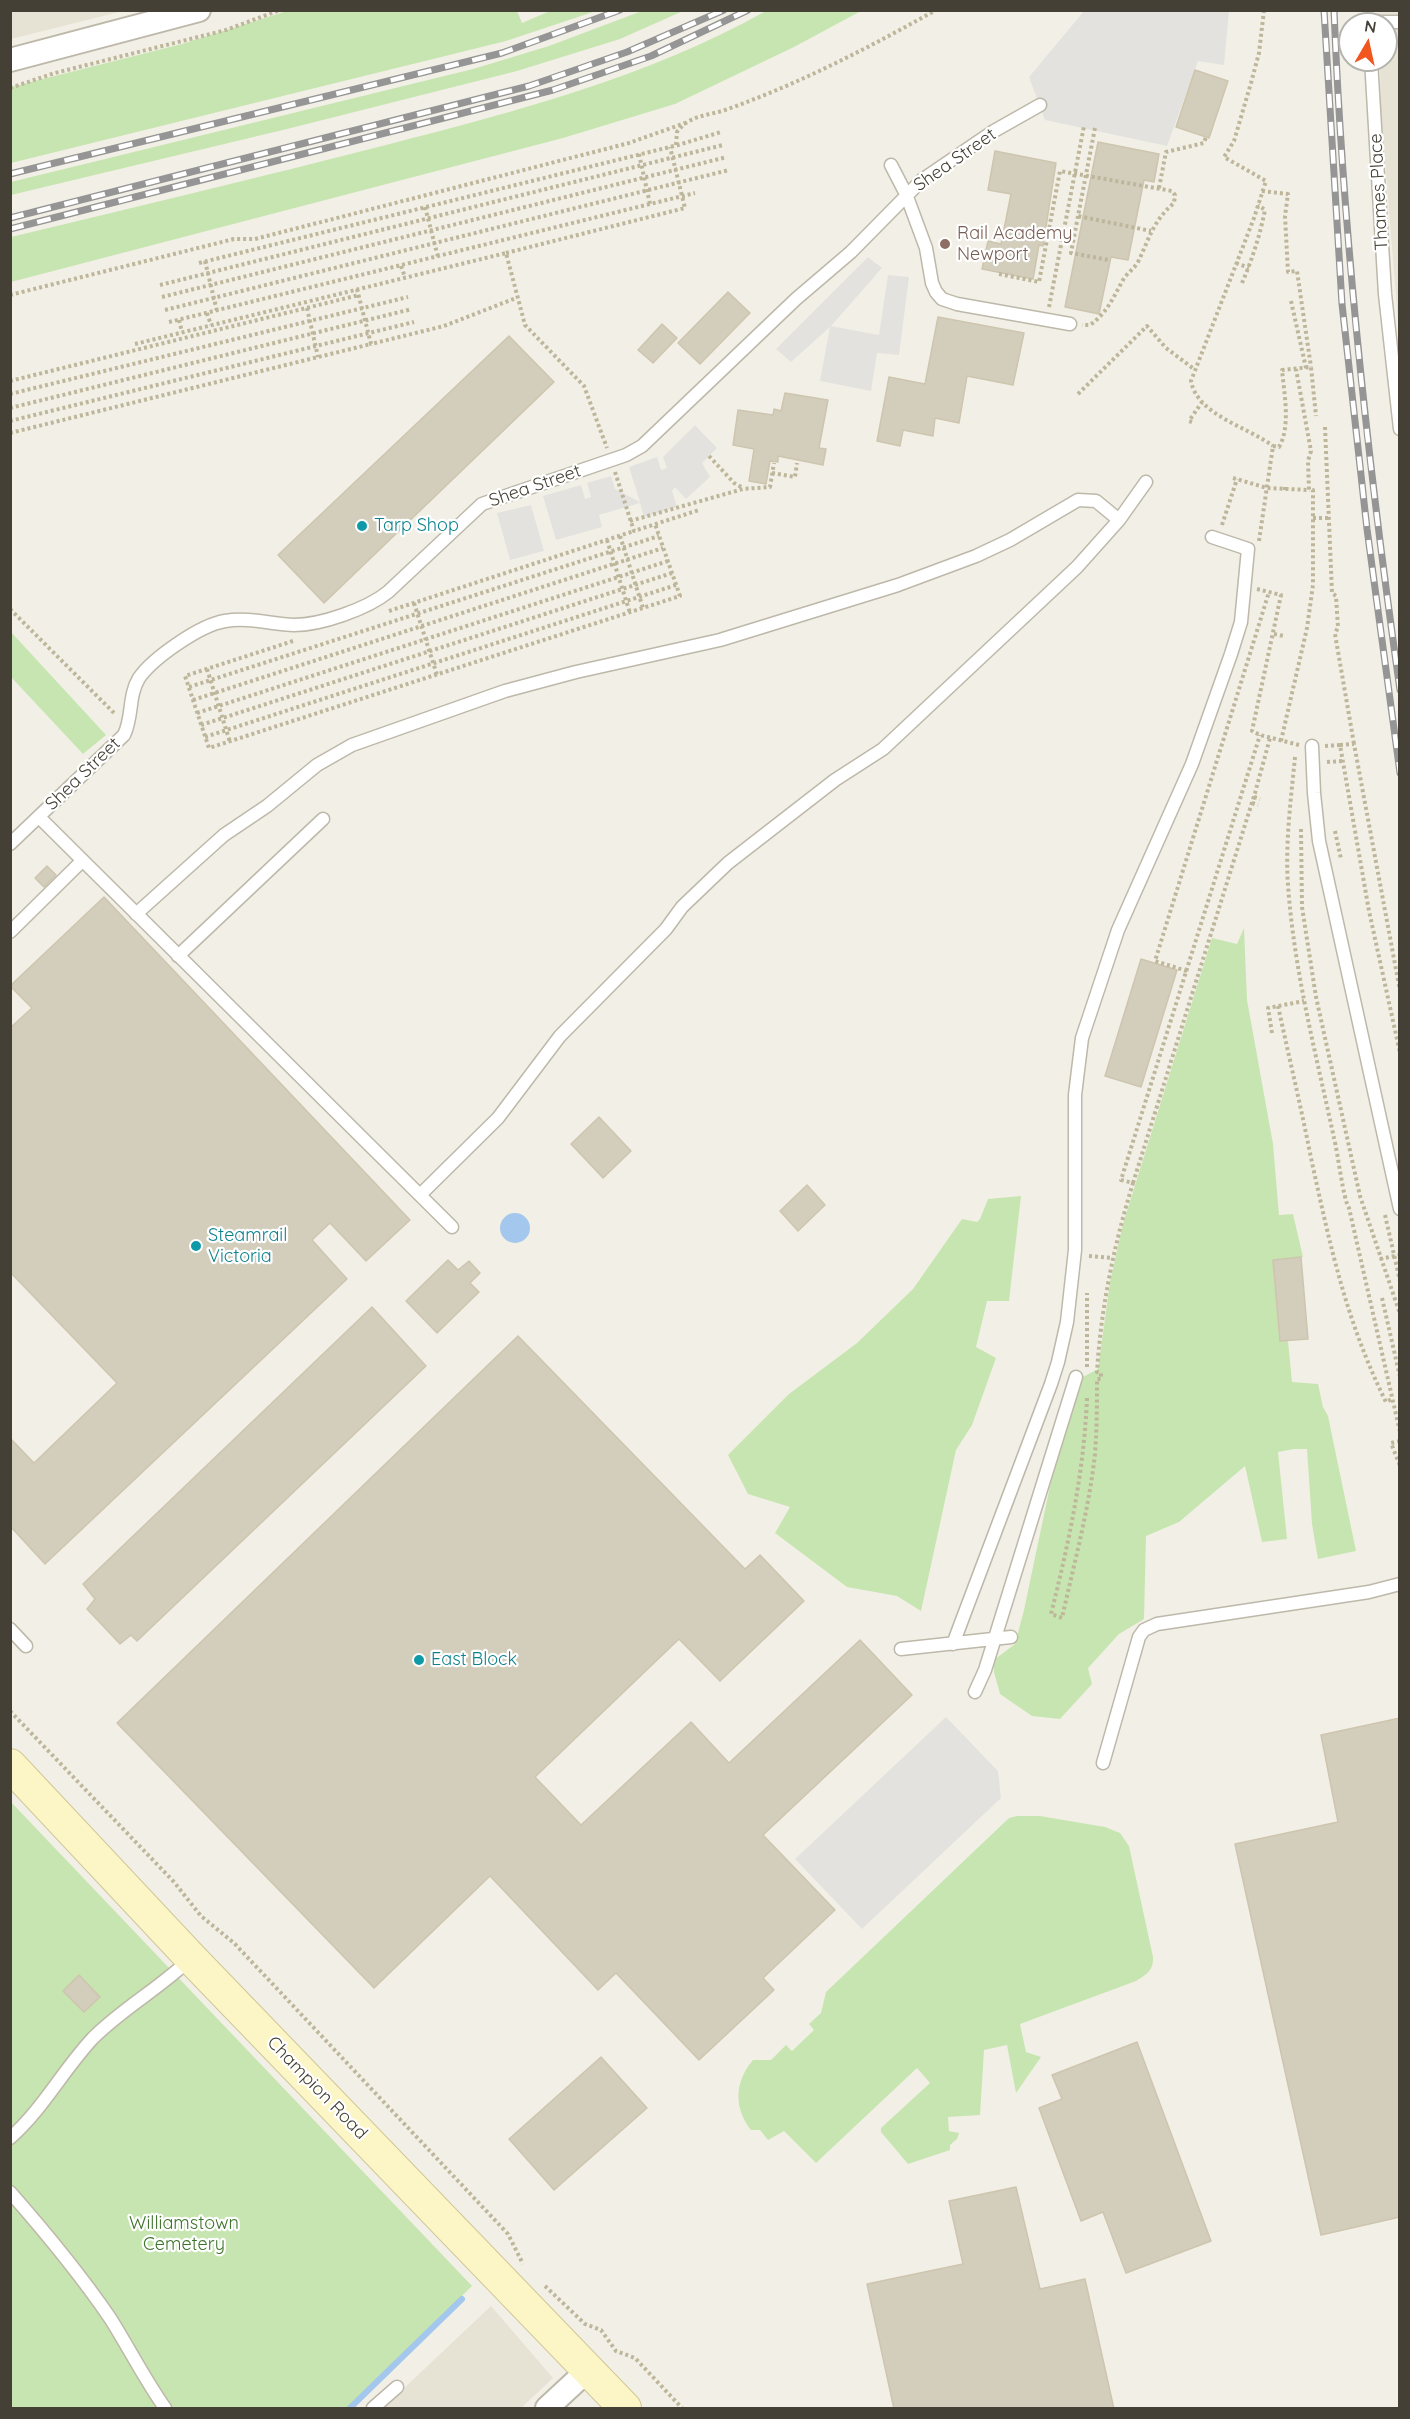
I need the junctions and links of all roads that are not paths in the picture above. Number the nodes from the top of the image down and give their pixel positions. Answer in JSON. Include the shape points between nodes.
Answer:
{"nodes":[{"id":1,"x":188,"y":12,"type":"edge"},
{"id":2,"x":10,"y":60,"type":"edge"},
{"id":3,"x":1372,"y":72,"type":"edge"},
{"id":4,"x":1040,"y":105,"type":"dead end"},
{"id":5,"x":891,"y":165,"type":"dead end"},
{"id":6,"x":906,"y":194,"type":"junction"},
{"id":7,"x":1070,"y":324,"type":"road end"},
{"id":8,"x":1398,"y":395,"type":"edge"},
{"id":9,"x":1400,"y":429,"type":"edge"},
{"id":10,"x":1146,"y":482,"type":"dead end"},
{"id":11,"x":1119,"y":520,"type":"junction"},
{"id":12,"x":1212,"y":537,"type":"dead end"},
{"id":13,"x":1312,"y":746,"type":"road end"},
{"id":14,"x":39,"y":818,"type":"junction"},
{"id":15,"x":323,"y":819,"type":"dead end"},
{"id":16,"x":10,"y":844,"type":"edge"},
{"id":17,"x":82,"y":861,"type":"junction"},
{"id":18,"x":136,"y":915,"type":"junction"},
{"id":19,"x":10,"y":932,"type":"edge"},
{"id":20,"x":178,"y":956,"type":"junction"},
{"id":21,"x":420,"y":1196,"type":"junction"},
{"id":22,"x":1400,"y":1209,"type":"edge"},
{"id":23,"x":452,"y":1227,"type":"dead end"},
{"id":24,"x":1081,"y":1375,"type":"road end"},
{"id":25,"x":1400,"y":1584,"type":"edge"},
{"id":26,"x":10,"y":1629,"type":"edge"},
{"id":27,"x":1011,"y":1637,"type":"dead end"},
{"id":28,"x":995,"y":1639,"type":"junction"},
{"id":29,"x":953,"y":1644,"type":"junction"},
{"id":30,"x":26,"y":1646,"type":"dead end"},
{"id":31,"x":901,"y":1649,"type":"dead end"},
{"id":32,"x":975,"y":1692,"type":"dead end"},
{"id":33,"x":1103,"y":1763,"type":"dead end"},
{"id":34,"x":10,"y":1765,"type":"edge"},
{"id":35,"x":191,"y":1958,"type":"junction"},
{"id":36,"x":10,"y":2139,"type":"edge"},
{"id":37,"x":10,"y":2192,"type":"edge"},
{"id":38,"x":588,"y":2370,"type":"junction"},
{"id":39,"x":397,"y":2387,"type":"dead end"},
{"id":40,"x":165,"y":2409,"type":"edge"},
{"id":41,"x":373,"y":2409,"type":"edge"},
{"id":42,"x":547,"y":2409,"type":"edge"},
{"id":43,"x":625,"y":2409,"type":"edge"}],
"edges":[{"from":1,"to":2,"type":"street"},
{"from":3,"to":8,"type":"lane","name":"Thames Place","via":[[1385,294]]},
{"from":4,"to":6,"type":"lane","name":"Shea Street","via":[[993,131]]},
{"from":5,"to":6,"type":"lane"},
{"from":6,"to":7,"type":"lane","via":[[926,248],[932,283],[942,299]]},
{"from":6,"to":14,"type":"lane","name":"Shea Street","via":[[857,246],[796,298],[654,436],[633,451],[482,504],[373,603],[306,625],[224,621],[203,629],[151,663],[134,687],[124,735]]},
{"from":8,"to":9,"type":"lane","name":"Thames Place"},
{"from":10,"to":11,"type":"lane"},
{"from":11,"to":18,"type":"lane","via":[[1096,501],[1078,500],[1010,540],[898,585],[720,640],[505,691],[352,745],[317,765],[224,835]]},
{"from":11,"to":21,"type":"lane","via":[[1077,567],[883,749],[835,780],[728,863],[682,907],[666,929],[560,1036],[498,1118]]},
{"from":12,"to":29,"type":"lane","via":[[1248,549],[1241,622],[1192,764],[1129,904],[1088,1016],[1075,1095],[1076,1229],[1063,1343]]},
{"from":13,"to":22,"type":"lane","via":[[1319,842]]},
{"from":14,"to":16,"type":"lane","name":"Shea Street"},
{"from":14,"to":17,"type":"lane"},
{"from":15,"to":20,"type":"lane"},
{"from":17,"to":18,"type":"lane"},
{"from":17,"to":19,"type":"lane"},
{"from":18,"to":20,"type":"lane"},
{"from":20,"to":21,"type":"lane"},
{"from":21,"to":23,"type":"lane"},
{"from":24,"to":28,"type":"lane"},
{"from":25,"to":33,"type":"lane","via":[[1147,1627],[1139,1637]]},
{"from":26,"to":30,"type":"lane"},
{"from":27,"to":28,"type":"lane"},
{"from":28,"to":29,"type":"lane"},
{"from":28,"to":32,"type":"lane"},
{"from":29,"to":31,"type":"lane"},
{"from":34,"to":35,"type":"street","name":"Champion Road"},
{"from":35,"to":36,"type":"lane","via":[[105,2026],[72,2061],[31,2119]]},
{"from":35,"to":38,"type":"street","name":"Champion Road"},
{"from":37,"to":40,"type":"lane","via":[[83,2281]]},
{"from":38,"to":42,"type":"street"},
{"from":38,"to":43,"type":"street","name":"Champion Road"},
{"from":39,"to":41,"type":"lane"}]}
